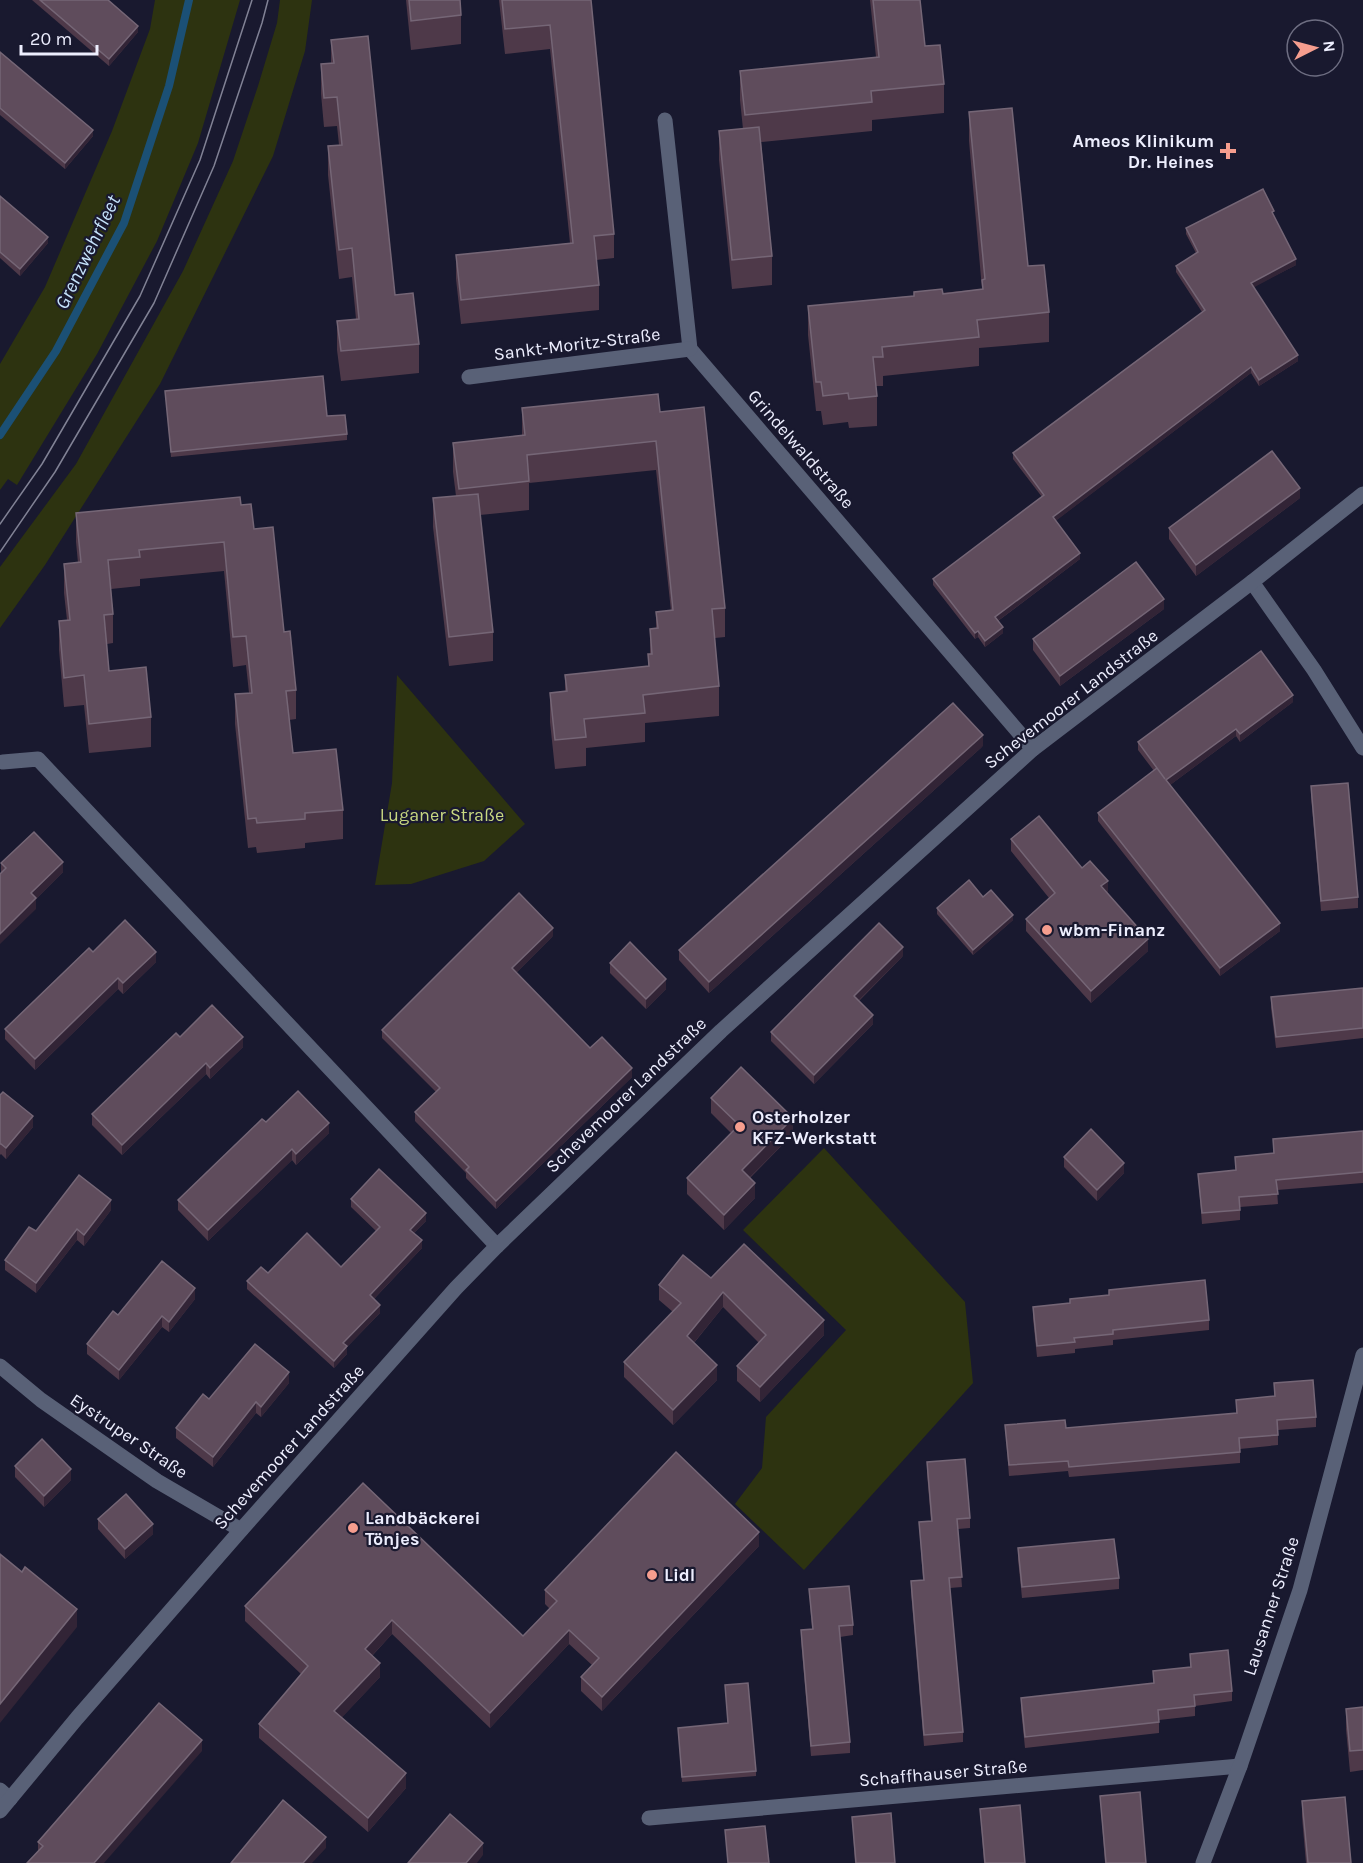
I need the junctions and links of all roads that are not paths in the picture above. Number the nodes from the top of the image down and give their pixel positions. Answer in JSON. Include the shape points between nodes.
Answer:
{"nodes":[{"id":1,"x":665,"y":120,"type":"dead end"},
{"id":2,"x":690,"y":350,"type":"junction"},
{"id":3,"x":468,"y":377,"type":"dead end"},
{"id":4,"x":1363,"y":494,"type":"edge"},
{"id":5,"x":1252,"y":582,"type":"junction"},
{"id":6,"x":1363,"y":748,"type":"edge"},
{"id":7,"x":1033,"y":749,"type":"junction"},
{"id":8,"x":3,"y":762,"type":"dead end"},
{"id":9,"x":497,"y":1246,"type":"junction"},
{"id":10,"x":1363,"y":1355,"type":"edge"},
{"id":11,"x":0,"y":1366,"type":"edge"},
{"id":12,"x":241,"y":1530,"type":"junction"},
{"id":13,"x":1240,"y":1766,"type":"junction"},
{"id":14,"x":5,"y":1794,"type":"edge"},
{"id":15,"x":0,"y":1811,"type":"edge"},
{"id":16,"x":649,"y":1818,"type":"dead end"},
{"id":17,"x":1203,"y":1863,"type":"edge"}],
"edges":[{"from":1,"to":2,"type":"street"},
{"from":2,"to":3,"type":"street","name":"Sankt-Moritz-Straße"},
{"from":2,"to":7,"type":"street","name":"Grindelwaldstraße"},
{"from":4,"to":5,"type":"street","name":"Schevemoorer Landstraße"},
{"from":5,"to":6,"type":"street"},
{"from":5,"to":7,"type":"street","name":"Schevemoorer Landstraße"},
{"from":7,"to":9,"type":"street","name":"Schevemoorer Landstraße","via":[[725,1027]]},
{"from":8,"to":9,"type":"street","via":[[38,759]]},
{"from":9,"to":12,"type":"street","name":"Schevemoorer Landstraße"},
{"from":10,"to":13,"type":"street","name":"Lausanner Straße","via":[[1300,1590]]},
{"from":11,"to":12,"type":"street","name":"Eystruper Straße","via":[[40,1400],[157,1481]]},
{"from":12,"to":14,"type":"street","name":"Schevemoorer Landstraße","via":[[77,1718]]},
{"from":13,"to":16,"type":"street","name":"Schaffhauser Straße"},
{"from":13,"to":17,"type":"street","name":"Lausanner Straße"},
{"from":14,"to":15,"type":"street","name":"Schevemoorer Landstraße"}]}
